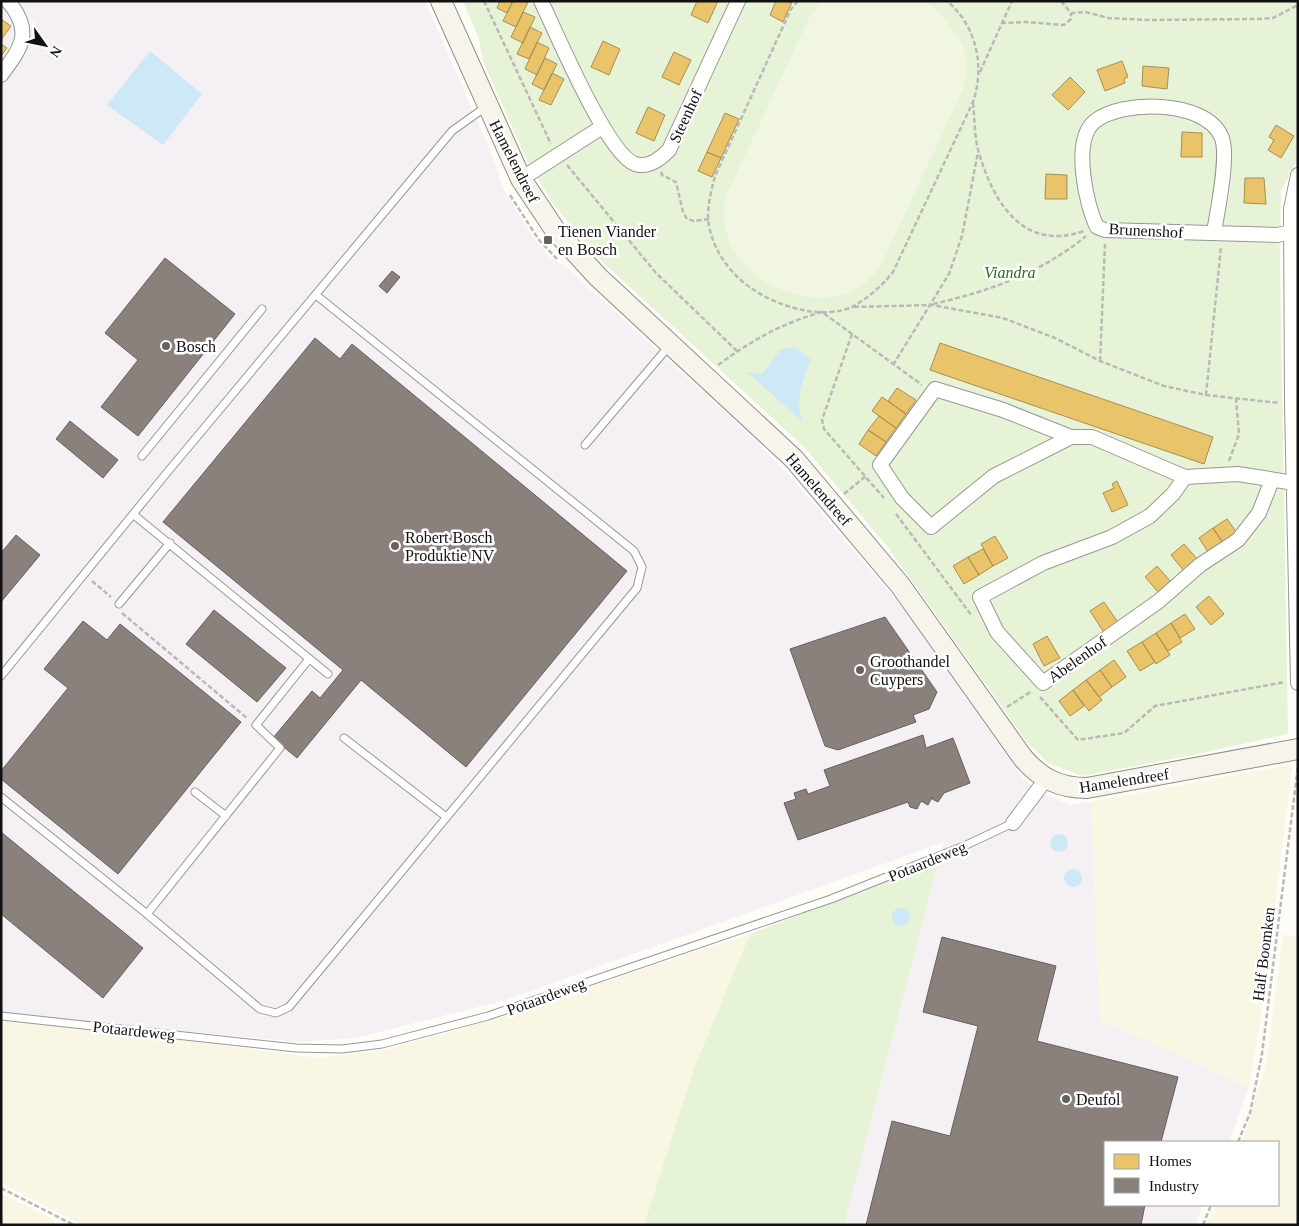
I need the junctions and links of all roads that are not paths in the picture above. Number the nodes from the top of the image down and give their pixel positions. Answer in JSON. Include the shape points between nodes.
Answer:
{"nodes":[{"id":1,"x":8,"y":1,"type":"edge"},
{"id":2,"x":441,"y":1,"type":"edge"},
{"id":3,"x":541,"y":1,"type":"edge"},
{"id":4,"x":738,"y":1,"type":"edge"},
{"id":5,"x":1,"y":76,"type":"edge"},
{"id":6,"x":487,"y":106,"type":"junction"},
{"id":7,"x":602,"y":127,"type":"junction"},
{"id":8,"x":1298,"y":175,"type":"edge"},
{"id":9,"x":521,"y":179,"type":"junction"},
{"id":10,"x":1295,"y":231,"type":"edge"},
{"id":11,"x":1218,"y":233,"type":"junction"},
{"id":12,"x":316,"y":295,"type":"junction"},
{"id":13,"x":262,"y":309,"type":"dead end"},
{"id":14,"x":671,"y":344,"type":"junction"},
{"id":15,"x":1072,"y":437,"type":"junction"},
{"id":16,"x":585,"y":445,"type":"dead end"},
{"id":17,"x":142,"y":456,"type":"dead end"},
{"id":18,"x":1185,"y":476,"type":"junction"},
{"id":19,"x":1272,"y":480,"type":"junction"},
{"id":20,"x":1294,"y":483,"type":"junction"},
{"id":21,"x":134,"y":515,"type":"junction"},
{"id":22,"x":170,"y":543,"type":"junction"},
{"id":23,"x":119,"y":604,"type":"road end"},
{"id":24,"x":309,"y":659,"type":"junction"},
{"id":25,"x":328,"y":674,"type":"dead end"},
{"id":26,"x":1,"y":676,"type":"edge"},
{"id":27,"x":1298,"y":683,"type":"edge"},
{"id":28,"x":344,"y":738,"type":"dead end"},
{"id":29,"x":1298,"y":749,"type":"edge"},
{"id":30,"x":1046,"y":779,"type":"junction"},
{"id":31,"x":195,"y":792,"type":"dead end"},
{"id":32,"x":1,"y":797,"type":"edge"},
{"id":33,"x":226,"y":816,"type":"junction"},
{"id":34,"x":446,"y":816,"type":"junction"},
{"id":35,"x":1014,"y":823,"type":"joint"},
{"id":36,"x":148,"y":914,"type":"junction"},
{"id":37,"x":1,"y":1016,"type":"edge"}],
"edges":[{"from":1,"to":5,"type":"street","via":[[17,12],[21,48]]},
{"from":2,"to":6,"type":"street","name":"Hamelendreef"},
{"from":3,"to":7,"type":"street","name":"Steenhof"},
{"from":4,"to":7,"type":"street","name":"Steenhof","via":[[669,150],[658,160],[636,164]]},
{"from":6,"to":9,"type":"street","name":"Hamelendreef"},
{"from":6,"to":12,"type":"lane","via":[[452,131]]},
{"from":7,"to":9,"type":"street"},
{"from":8,"to":10,"type":"street","via":[[1292,200]]},
{"from":9,"to":14,"type":"street","name":"Hamelendreef","via":[[555,230],[578,257]]},
{"from":10,"to":11,"type":"street","name":"Brunenshof","via":[[1277,234]]},
{"from":10,"to":20,"type":"street"},
{"from":11,"to":11,"type":"street","name":"Brunenshof","via":[[1101,228],[1090,213],[1083,163],[1084,135],[1093,122],[1128,108],[1149,107],[1181,109],[1213,123],[1222,137],[1224,151]]},
{"from":12,"to":21,"type":"lane"},
{"from":12,"to":34,"type":"lane","via":[[634,551],[642,567],[637,588]]},
{"from":13,"to":17,"type":"lane"},
{"from":14,"to":16,"type":"lane"},
{"from":14,"to":30,"type":"street","name":"Hamelendreef","via":[[774,439],[832,503],[900,585],[1023,758]]},
{"from":15,"to":15,"type":"street","via":[[994,476],[931,527],[902,498],[880,465],[936,389]]},
{"from":15,"to":18,"type":"street","via":[[1092,437]]},
{"from":18,"to":19,"type":"street","via":[[1238,474]]},
{"from":18,"to":19,"type":"street","name":"Abelenhof","via":[[1173,494],[1150,516],[1112,537],[1043,563],[980,597],[997,632],[1043,683],[1159,602],[1200,565],[1238,540],[1259,513]]},
{"from":19,"to":20,"type":"street"},
{"from":20,"to":27,"type":"street"},
{"from":21,"to":22,"type":"lane"},
{"from":21,"to":26,"type":"lane"},
{"from":22,"to":23,"type":"lane"},
{"from":22,"to":24,"type":"lane"},
{"from":24,"to":25,"type":"lane"},
{"from":24,"to":33,"type":"lane","via":[[256,725],[280,748]]},
{"from":28,"to":34,"type":"lane"},
{"from":29,"to":30,"type":"street","name":"Hamelendreef","via":[[1087,788],[1063,786]]},
{"from":30,"to":35,"type":"street","name":"Potaardeweg"},
{"from":31,"to":33,"type":"lane"},
{"from":32,"to":36,"type":"lane"},
{"from":33,"to":36,"type":"lane"},
{"from":34,"to":36,"type":"lane","via":[[289,1007],[276,1013],[260,1009]]},
{"from":35,"to":37,"type":"lane","name":"Potaardeweg","via":[[831,899],[488,1016],[382,1044],[342,1049],[296,1048]]}]}
